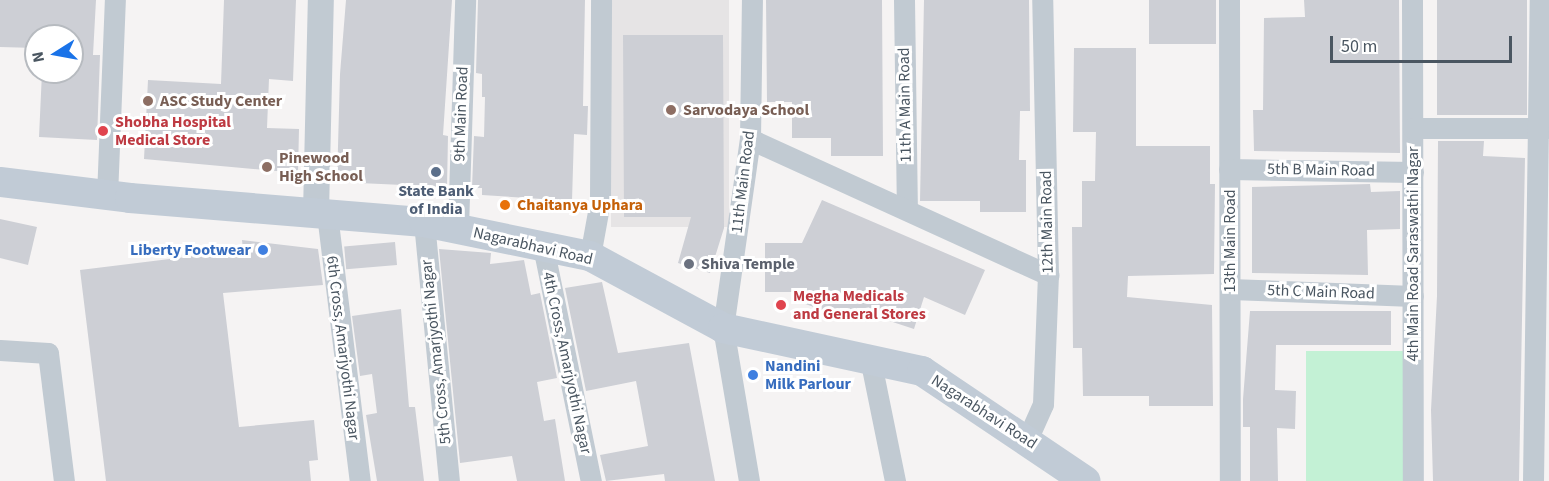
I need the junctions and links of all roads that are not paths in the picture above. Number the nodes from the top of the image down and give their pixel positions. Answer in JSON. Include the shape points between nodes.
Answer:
{"nodes":[{"id":1,"x":116,"y":0,"type":"edge"},
{"id":2,"x":321,"y":0,"type":"edge"},
{"id":3,"x":465,"y":0,"type":"edge"},
{"id":4,"x":602,"y":0,"type":"edge"},
{"id":5,"x":752,"y":0,"type":"edge"},
{"id":6,"x":904,"y":0,"type":"edge"},
{"id":7,"x":1042,"y":0,"type":"edge"},
{"id":8,"x":1229,"y":0,"type":"edge"},
{"id":9,"x":1412,"y":0,"type":"edge"},
{"id":10,"x":1540,"y":0,"type":"edge"},
{"id":11,"x":1413,"y":128,"type":"junction"},
{"id":12,"x":1545,"y":128,"type":"edge"},
{"id":13,"x":750,"y":138,"type":"junction"},
{"id":14,"x":1229,"y":169,"type":"junction"},
{"id":15,"x":1413,"y":172,"type":"junction"},
{"id":16,"x":0,"y":182,"type":"edge"},
{"id":17,"x":107,"y":196,"type":"junction"},
{"id":18,"x":907,"y":210,"type":"junction"},
{"id":19,"x":322,"y":214,"type":"junction"},
{"id":20,"x":424,"y":222,"type":"junction"},
{"id":21,"x":458,"y":228,"type":"junction"},
{"id":22,"x":543,"y":246,"type":"junction"},
{"id":23,"x":591,"y":256,"type":"junction"},
{"id":24,"x":1048,"y":275,"type":"junction"},
{"id":25,"x":1230,"y":289,"type":"junction"},
{"id":26,"x":1413,"y":296,"type":"junction"},
{"id":27,"x":723,"y":328,"type":"junction"},
{"id":28,"x":0,"y":350,"type":"edge"},
{"id":29,"x":870,"y":358,"type":"junction"},
{"id":30,"x":1027,"y":440,"type":"junction"},
{"id":31,"x":1072,"y":476,"type":"edge"},
{"id":32,"x":64,"y":481,"type":"edge"},
{"id":33,"x":360,"y":481,"type":"edge"},
{"id":34,"x":449,"y":481,"type":"edge"},
{"id":35,"x":591,"y":481,"type":"edge"},
{"id":36,"x":749,"y":481,"type":"edge"},
{"id":37,"x":895,"y":481,"type":"edge"},
{"id":38,"x":1230,"y":481,"type":"edge"},
{"id":39,"x":1413,"y":481,"type":"edge"},
{"id":40,"x":1533,"y":481,"type":"edge"}],
"edges":[{"from":1,"to":17,"type":"street"},
{"from":2,"to":19,"type":"street"},
{"from":3,"to":21,"type":"street","name":"9th Main Road"},
{"from":4,"to":23,"type":"street","via":[[600,201]]},
{"from":5,"to":13,"type":"street","name":"11th Main Road"},
{"from":6,"to":18,"type":"street","name":"11th A Main Road"},
{"from":7,"to":24,"type":"street","name":"12th Main Road"},
{"from":8,"to":14,"type":"street","name":"13th Main Road"},
{"from":9,"to":11,"type":"street"},
{"from":10,"to":12,"type":"street"},
{"from":11,"to":12,"type":"street","name":"4th Main Road Saraswathi Nagar"},
{"from":11,"to":15,"type":"street","name":"4th Main Road Saraswathi Nagar"},
{"from":12,"to":40,"type":"street"},
{"from":13,"to":18,"type":"street"},
{"from":13,"to":27,"type":"street","name":"11th Main Road"},
{"from":14,"to":15,"type":"street","name":"5th B Main Road"},
{"from":14,"to":25,"type":"street","name":"13th Main Road"},
{"from":15,"to":26,"type":"street","name":"4th Main Road Saraswathi Nagar"},
{"from":16,"to":17,"type":"main road","name":"Nagarabhavi Road"},
{"from":17,"to":19,"type":"main road","name":"Nagarabhavi Road"},
{"from":18,"to":24,"type":"street"},
{"from":19,"to":20,"type":"main road","name":"Nagarabhavi Road"},
{"from":19,"to":33,"type":"street","name":"6th Cross, Amarjyothi Nagar"},
{"from":20,"to":21,"type":"main road","name":"Nagarabhavi Road"},
{"from":20,"to":34,"type":"street","name":"5th Cross, Amarjyothi Nagar"},
{"from":21,"to":22,"type":"main road","name":"Nagarabhavi Road"},
{"from":22,"to":23,"type":"main road","name":"Nagarabhavi Road"},
{"from":22,"to":35,"type":"street","name":"4th Cross, Amarjyothi Nagar"},
{"from":23,"to":27,"type":"main road","name":"Nagarabhavi Road"},
{"from":24,"to":30,"type":"street","name":"12th Main Road","via":[[1043,404]]},
{"from":25,"to":26,"type":"street","name":"5th C Main Road"},
{"from":25,"to":38,"type":"street","name":"13th Main Road"},
{"from":26,"to":39,"type":"street","name":"4th Main Road Saraswathi Nagar"},
{"from":27,"to":29,"type":"main road","name":"Nagarabhavi Road"},
{"from":27,"to":36,"type":"street","name":"11th Main Road"},
{"from":28,"to":32,"type":"street","via":[[48,353]]},
{"from":29,"to":30,"type":"main road","name":"Nagarabhavi Road","via":[[922,371]]},
{"from":29,"to":37,"type":"street"},
{"from":30,"to":31,"type":"main road","name":"Nagarabhavi Road"}]}
